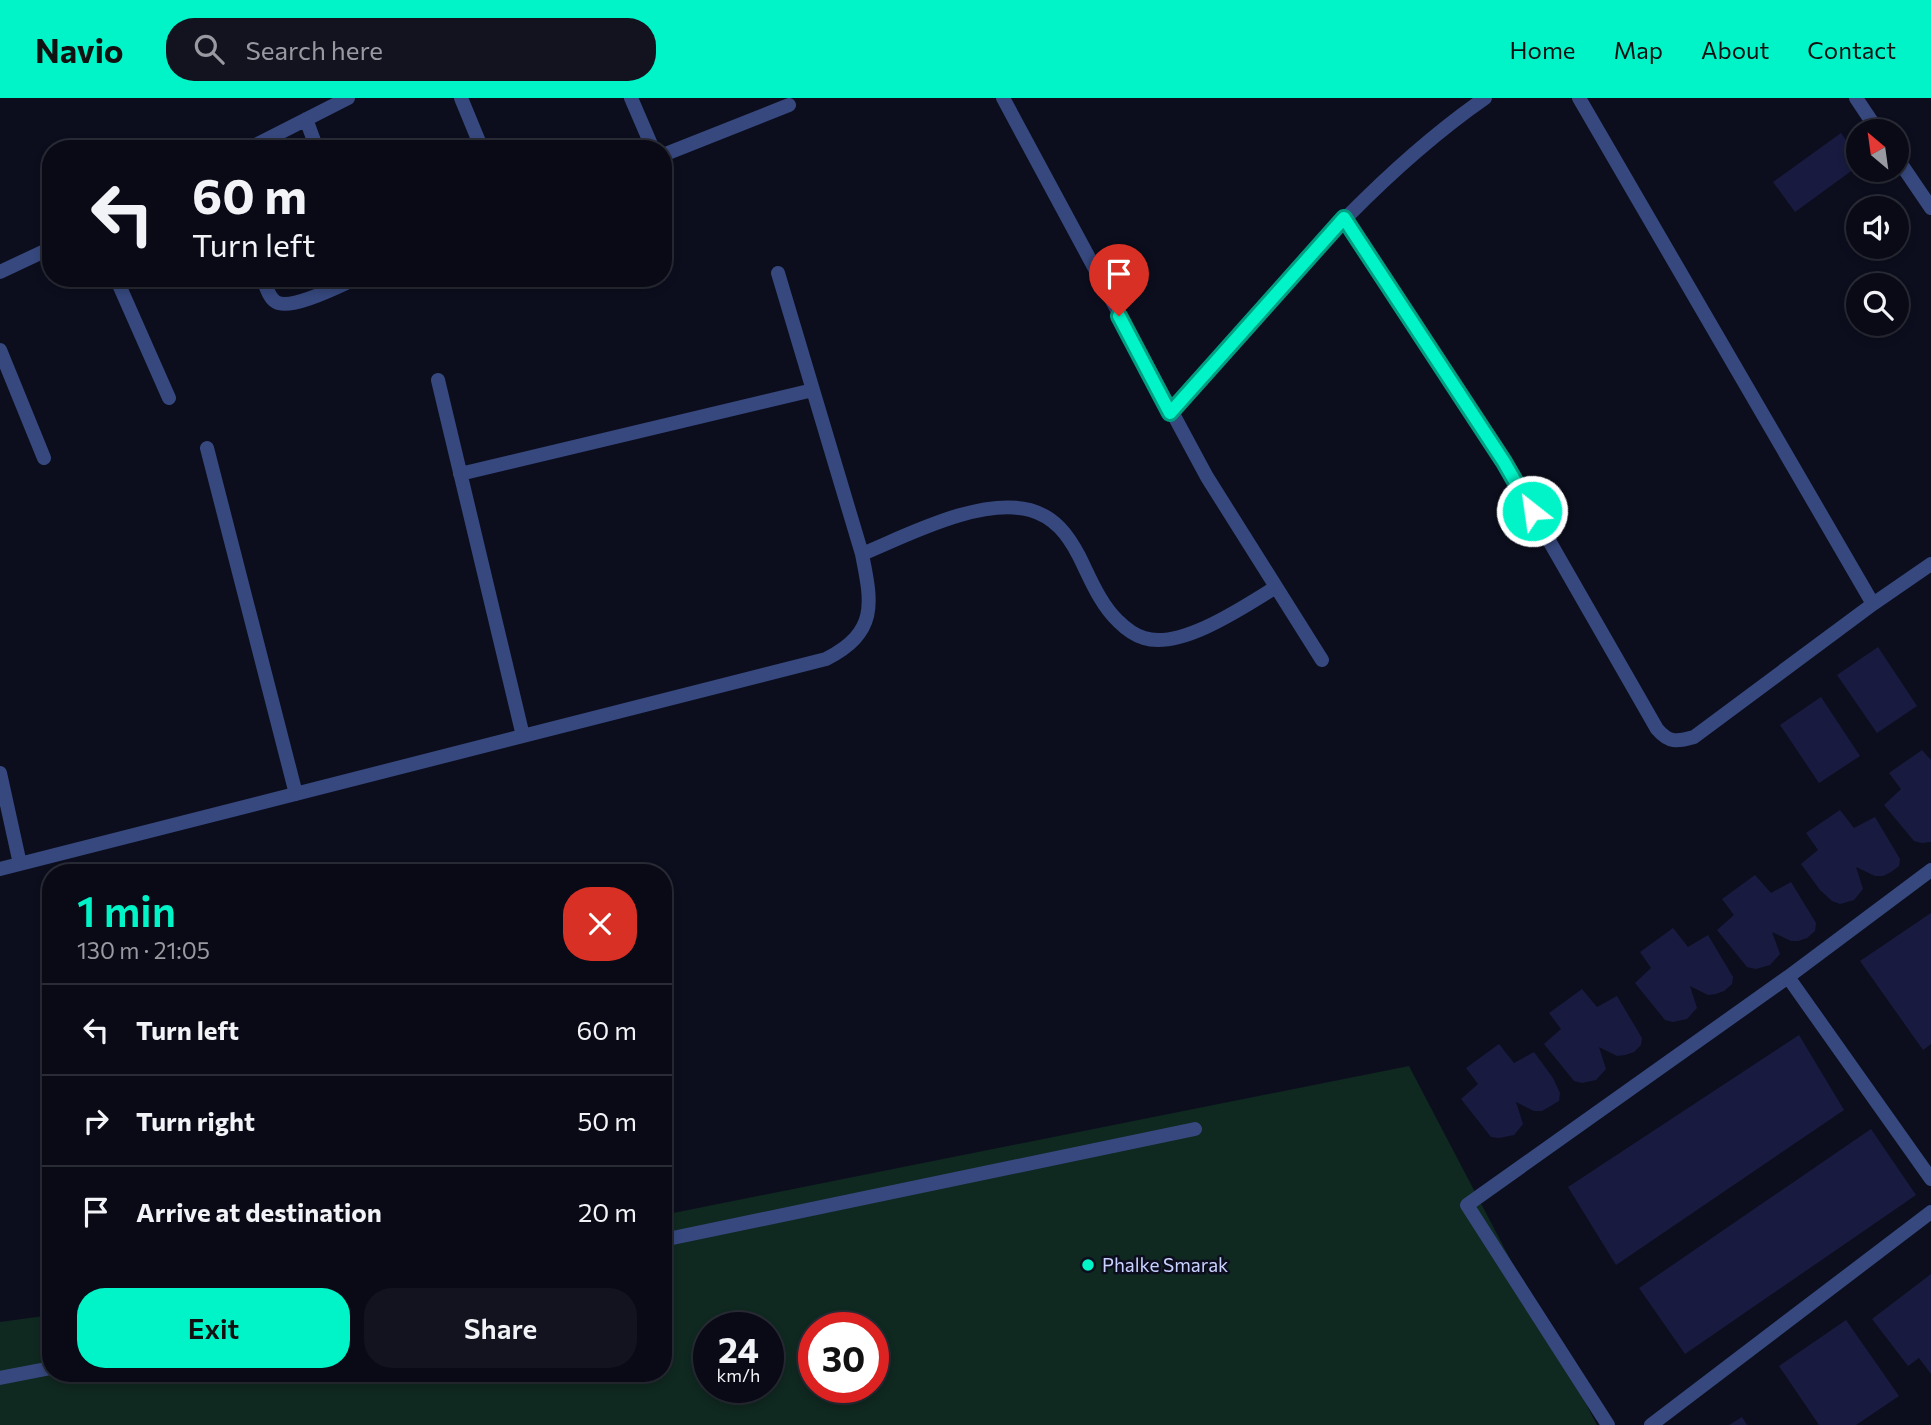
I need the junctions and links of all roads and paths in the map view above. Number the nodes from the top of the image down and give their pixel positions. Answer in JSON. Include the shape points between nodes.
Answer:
{"nodes":[{"id":1,"x":348,"y":98,"type":"edge"},
{"id":2,"x":461,"y":98,"type":"edge"},
{"id":3,"x":631,"y":98,"type":"edge"},
{"id":4,"x":1003,"y":98,"type":"edge"},
{"id":5,"x":1485,"y":98,"type":"edge"},
{"id":6,"x":1579,"y":98,"type":"edge"},
{"id":7,"x":1856,"y":98,"type":"edge"},
{"id":8,"x":789,"y":105,"type":"dead end"},
{"id":9,"x":1870,"y":119,"type":"edge"},
{"id":10,"x":306,"y":120,"type":"junction"},
{"id":11,"x":266,"y":140,"type":"edge"},
{"id":12,"x":314,"y":140,"type":"edge"},
{"id":13,"x":478,"y":140,"type":"edge"},
{"id":14,"x":649,"y":140,"type":"edge"},
{"id":15,"x":672,"y":151,"type":"edge"},
{"id":16,"x":1909,"y":176,"type":"edge"},
{"id":17,"x":1931,"y":208,"type":"edge"},
{"id":18,"x":1344,"y":218,"type":"junction"},
{"id":19,"x":42,"y":252,"type":"edge"},
{"id":20,"x":0,"y":272,"type":"edge"},
{"id":21,"x":778,"y":273,"type":"dead end"},
{"id":22,"x":120,"y":287,"type":"edge"},
{"id":23,"x":266,"y":287,"type":"edge"},
{"id":24,"x":335,"y":287,"type":"edge"},
{"id":25,"x":0,"y":350,"type":"edge"},
{"id":26,"x":438,"y":380,"type":"dead end"},
{"id":27,"x":813,"y":390,"type":"junction"},
{"id":28,"x":169,"y":398,"type":"dead end"},
{"id":29,"x":1170,"y":413,"type":"junction"},
{"id":30,"x":207,"y":447,"type":"dead end"},
{"id":31,"x":44,"y":458,"type":"dead end"},
{"id":32,"x":460,"y":474,"type":"junction"},
{"id":33,"x":862,"y":554,"type":"junction"},
{"id":34,"x":1931,"y":564,"type":"edge"},
{"id":35,"x":1276,"y":587,"type":"junction"},
{"id":36,"x":1873,"y":604,"type":"junction"},
{"id":37,"x":1322,"y":660,"type":"dead end"},
{"id":38,"x":523,"y":736,"type":"junction"},
{"id":39,"x":0,"y":774,"type":"edge"},
{"id":40,"x":296,"y":794,"type":"junction"},
{"id":41,"x":20,"y":864,"type":"junction"},
{"id":42,"x":0,"y":869,"type":"edge"},
{"id":43,"x":1931,"y":870,"type":"edge"},
{"id":44,"x":1788,"y":977,"type":"junction"},
{"id":45,"x":1195,"y":1129,"type":"dead end"},
{"id":46,"x":1931,"y":1179,"type":"edge"},
{"id":47,"x":1931,"y":1212,"type":"edge"},
{"id":48,"x":672,"y":1238,"type":"edge"},
{"id":49,"x":42,"y":1370,"type":"edge"},
{"id":50,"x":0,"y":1378,"type":"edge"},
{"id":51,"x":1608,"y":1425,"type":"edge"},
{"id":52,"x":1651,"y":1425,"type":"edge"}],
"edges":[{"from":1,"to":10,"type":"street"},
{"from":2,"to":13,"type":"street"},
{"from":3,"to":14,"type":"street"},
{"from":4,"to":29,"type":"street"},
{"from":5,"to":18,"type":"street","via":[[1446,125]]},
{"from":6,"to":36,"type":"street"},
{"from":7,"to":9,"type":"street"},
{"from":8,"to":15,"type":"street"},
{"from":10,"to":11,"type":"street"},
{"from":10,"to":12,"type":"street"},
{"from":16,"to":17,"type":"street"},
{"from":18,"to":29,"type":"street"},
{"from":18,"to":36,"type":"street","via":[[1504,462],[1665,738],[1677,742],[1693,737]]},
{"from":19,"to":20,"type":"street"},
{"from":21,"to":27,"type":"street"},
{"from":22,"to":28,"type":"street"},
{"from":23,"to":24,"type":"street","via":[[274,302],[282,304]]},
{"from":25,"to":31,"type":"street"},
{"from":26,"to":32,"type":"street"},
{"from":27,"to":32,"type":"street"},
{"from":27,"to":33,"type":"street"},
{"from":29,"to":35,"type":"street"},
{"from":30,"to":40,"type":"street"},
{"from":32,"to":38,"type":"street"},
{"from":33,"to":35,"type":"street","via":[[951,517],[996,508],[1030,510],[1066,533],[1116,619],[1147,639],[1192,633]]},
{"from":33,"to":38,"type":"street","via":[[870,593],[868,614],[862,630],[841,651],[826,659]]},
{"from":34,"to":36,"type":"street"},
{"from":35,"to":37,"type":"street"},
{"from":38,"to":40,"type":"street"},
{"from":39,"to":41,"type":"street"},
{"from":40,"to":41,"type":"street"},
{"from":41,"to":42,"type":"street"},
{"from":43,"to":44,"type":"street"},
{"from":44,"to":46,"type":"street"},
{"from":44,"to":51,"type":"street","via":[[1467,1205]]},
{"from":45,"to":48,"type":"street"},
{"from":47,"to":52,"type":"street"},
{"from":49,"to":50,"type":"street"}]}
